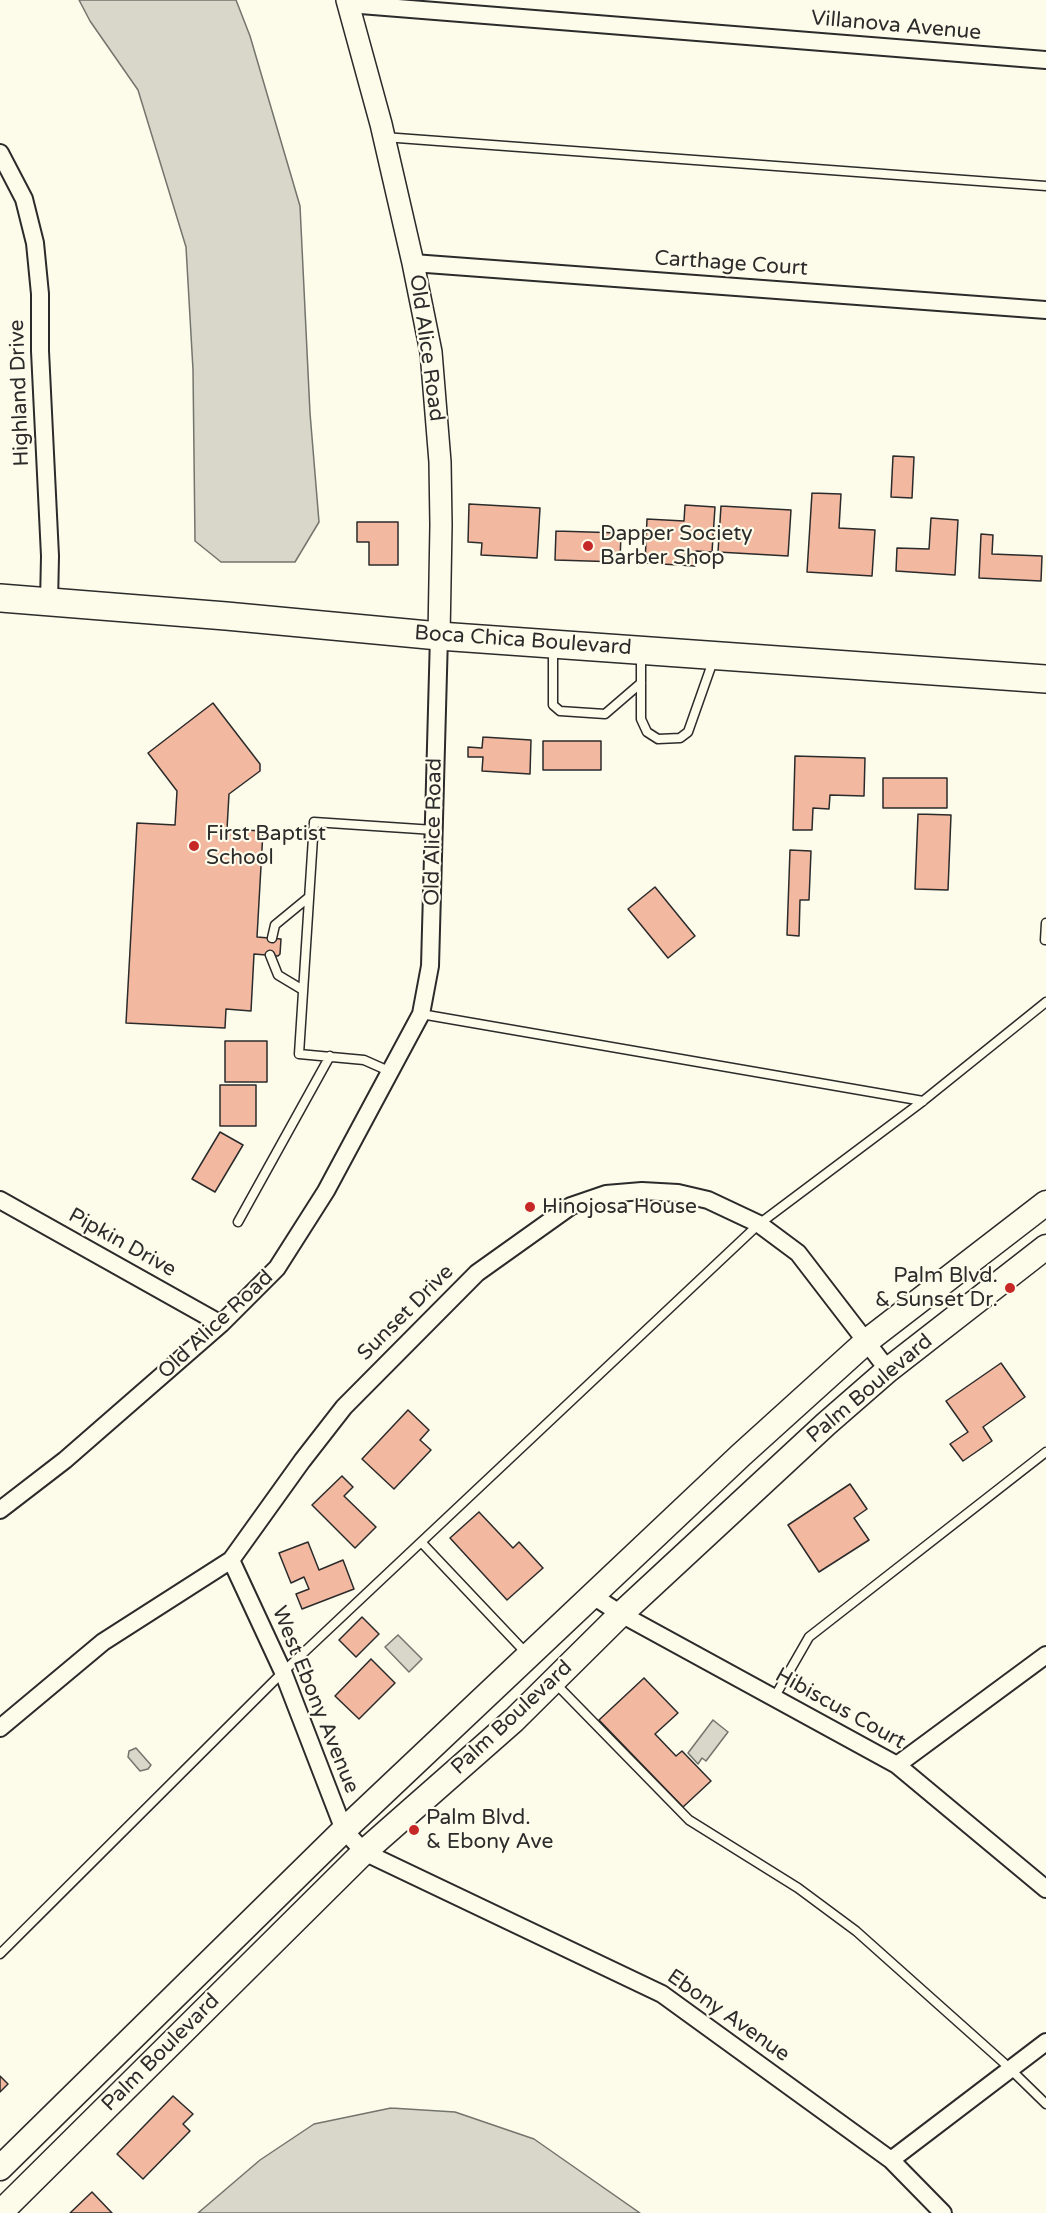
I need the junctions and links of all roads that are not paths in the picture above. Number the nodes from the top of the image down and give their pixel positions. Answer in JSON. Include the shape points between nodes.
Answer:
{"nodes":[{"id":1,"x":348,"y":2,"type":"edge"},
{"id":2,"x":1046,"y":60,"type":"edge"},
{"id":3,"x":384,"y":137,"type":"junction"},
{"id":4,"x":0,"y":153,"type":"edge"},
{"id":5,"x":1046,"y":186,"type":"edge"},
{"id":6,"x":413,"y":263,"type":"junction"},
{"id":7,"x":1046,"y":310,"type":"edge"},
{"id":8,"x":0,"y":598,"type":"edge"},
{"id":9,"x":49,"y":603,"type":"junction"},
{"id":10,"x":439,"y":636,"type":"junction"},
{"id":11,"x":553,"y":644,"type":"junction"},
{"id":12,"x":641,"y":650,"type":"junction"},
{"id":13,"x":715,"y":655,"type":"junction"},
{"id":14,"x":1046,"y":679,"type":"edge"},
{"id":15,"x":641,"y":684,"type":"junction"},
{"id":16,"x":434,"y":830,"type":"junction"},
{"id":17,"x":309,"y":897,"type":"junction"},
{"id":18,"x":1046,"y":923,"type":"edge"},
{"id":19,"x":272,"y":938,"type":"dead end"},
{"id":20,"x":1045,"y":940,"type":"edge"},
{"id":21,"x":270,"y":955,"type":"dead end"},
{"id":22,"x":303,"y":990,"type":"junction"},
{"id":23,"x":1046,"y":1002,"type":"edge"},
{"id":24,"x":421,"y":1014,"type":"junction"},
{"id":25,"x":330,"y":1056,"type":"junction"},
{"id":26,"x":391,"y":1072,"type":"junction"},
{"id":27,"x":922,"y":1101,"type":"junction"},
{"id":28,"x":0,"y":1200,"type":"edge"},
{"id":29,"x":1046,"y":1203,"type":"edge"},
{"id":30,"x":238,"y":1222,"type":"dead end"},
{"id":31,"x":759,"y":1224,"type":"junction"},
{"id":32,"x":1046,"y":1247,"type":"edge"},
{"id":33,"x":222,"y":1324,"type":"junction"},
{"id":34,"x":867,"y":1341,"type":"junction"},
{"id":35,"x":888,"y":1370,"type":"junction"},
{"id":36,"x":1046,"y":1452,"type":"edge"},
{"id":37,"x":0,"y":1510,"type":"edge"},
{"id":38,"x":422,"y":1543,"type":"junction"},
{"id":39,"x":231,"y":1560,"type":"junction"},
{"id":40,"x":593,"y":1596,"type":"junction"},
{"id":41,"x":621,"y":1614,"type":"junction"},
{"id":42,"x":1046,"y":1655,"type":"edge"},
{"id":43,"x":530,"y":1656,"type":"junction"},
{"id":44,"x":283,"y":1672,"type":"junction"},
{"id":45,"x":554,"y":1681,"type":"junction"},
{"id":46,"x":774,"y":1698,"type":"junction"},
{"id":47,"x":0,"y":1728,"type":"edge"},
{"id":48,"x":897,"y":1765,"type":"junction"},
{"id":49,"x":344,"y":1830,"type":"junction"},
{"id":50,"x":364,"y":1852,"type":"junction"},
{"id":51,"x":1046,"y":1889,"type":"edge"},
{"id":52,"x":0,"y":1954,"type":"edge"},
{"id":53,"x":1046,"y":2042,"type":"edge"},
{"id":54,"x":1010,"y":2069,"type":"junction"},
{"id":55,"x":1046,"y":2104,"type":"edge"},
{"id":56,"x":891,"y":2160,"type":"junction"},
{"id":57,"x":0,"y":2168,"type":"edge"},
{"id":58,"x":0,"y":2213,"type":"edge"},
{"id":59,"x":943,"y":2213,"type":"edge"}],
"edges":[{"from":1,"to":2,"type":"street","name":"Villanova Avenue"},
{"from":1,"to":3,"type":"street","name":"Old Alice Road"},
{"from":3,"to":5,"type":"lane"},
{"from":3,"to":6,"type":"street","name":"Old Alice Road"},
{"from":4,"to":9,"type":"street","name":"Highland Drive","via":[[24,199],[35,243],[40,294]]},
{"from":6,"to":7,"type":"street","name":"Carthage Court"},
{"from":6,"to":10,"type":"street","name":"Old Alice Road","via":[[431,352],[438,427]]},
{"from":8,"to":9,"type":"main road","name":"Boca Chica Boulevard"},
{"from":9,"to":10,"type":"main road","name":"Boca Chica Boulevard"},
{"from":10,"to":11,"type":"main road","name":"Boca Chica Boulevard"},
{"from":10,"to":16,"type":"street","name":"Old Alice Road"},
{"from":11,"to":12,"type":"main road","name":"Boca Chica Boulevard"},
{"from":11,"to":15,"type":"lane","via":[[553,705],[560,711],[605,714]]},
{"from":12,"to":13,"type":"main road","name":"Boca Chica Boulevard"},
{"from":12,"to":15,"type":"lane"},
{"from":13,"to":14,"type":"main road","name":"Boca Chica Boulevard"},
{"from":13,"to":15,"type":"lane","via":[[688,732],[680,738],[658,738],[648,732],[641,719]]},
{"from":16,"to":17,"type":"lane","via":[[314,822]]},
{"from":16,"to":24,"type":"street","name":"Old Alice Road","via":[[430,966]]},
{"from":17,"to":19,"type":"lane","via":[[275,925]]},
{"from":17,"to":22,"type":"lane"},
{"from":18,"to":20,"type":"lane"},
{"from":21,"to":22,"type":"lane","via":[[279,975]]},
{"from":22,"to":25,"type":"lane","via":[[299,1054]]},
{"from":23,"to":27,"type":"lane"},
{"from":24,"to":26,"type":"street","name":"Old Alice Road"},
{"from":24,"to":27,"type":"lane"},
{"from":25,"to":26,"type":"lane","via":[[364,1060]]},
{"from":25,"to":30,"type":"lane"},
{"from":26,"to":33,"type":"street","name":"Old Alice Road","via":[[326,1191],[277,1268]]},
{"from":27,"to":31,"type":"lane"},
{"from":28,"to":33,"type":"street","name":"Pipkin Drive"},
{"from":29,"to":34,"type":"main road","name":"Palm Boulevard"},
{"from":31,"to":34,"type":"street","name":"Sunset Drive","via":[[798,1253]]},
{"from":31,"to":38,"type":"lane"},
{"from":31,"to":39,"type":"street","name":"Sunset Drive","via":[[708,1200],[678,1193],[606,1194],[571,1206],[477,1273],[344,1407]]},
{"from":32,"to":35,"type":"main road","name":"Palm Boulevard"},
{"from":33,"to":37,"type":"street","name":"Old Alice Road","via":[[65,1460]]},
{"from":34,"to":35,"type":"street","name":"Sunset Drive"},
{"from":34,"to":40,"type":"main road","name":"Palm Boulevard"},
{"from":35,"to":41,"type":"main road","name":"Palm Boulevard"},
{"from":36,"to":46,"type":"lane","via":[[808,1637]]},
{"from":38,"to":43,"type":"lane"},
{"from":38,"to":44,"type":"lane"},
{"from":39,"to":44,"type":"street","name":"West Ebony Avenue"},
{"from":39,"to":47,"type":"street","name":"Sunset Drive","via":[[103,1642]]},
{"from":40,"to":41,"type":"street","name":"Hibiscus Court"},
{"from":40,"to":43,"type":"main road","name":"Palm Boulevard"},
{"from":41,"to":45,"type":"main road","name":"Palm Boulevard"},
{"from":41,"to":46,"type":"street","name":"Hibiscus Court"},
{"from":42,"to":48,"type":"street"},
{"from":43,"to":49,"type":"main road","name":"Palm Boulevard"},
{"from":44,"to":49,"type":"street","name":"West Ebony Avenue"},
{"from":44,"to":52,"type":"lane"},
{"from":45,"to":50,"type":"main road","name":"Palm Boulevard"},
{"from":45,"to":54,"type":"lane","via":[[689,1820],[798,1888],[856,1931]]},
{"from":46,"to":48,"type":"street","name":"Hibiscus Court"},
{"from":48,"to":51,"type":"street","name":"Hibiscus Court"},
{"from":49,"to":50,"type":"street","name":"West Ebony Avenue"},
{"from":49,"to":57,"type":"main road","name":"Palm Boulevard"},
{"from":50,"to":56,"type":"street","name":"Ebony Avenue","via":[[662,1994]]},
{"from":50,"to":58,"type":"main road","name":"Palm Boulevard"},
{"from":53,"to":54,"type":"street"},
{"from":54,"to":55,"type":"lane"},
{"from":54,"to":56,"type":"street"},
{"from":56,"to":59,"type":"street","name":"Ebony Avenue"}]}
